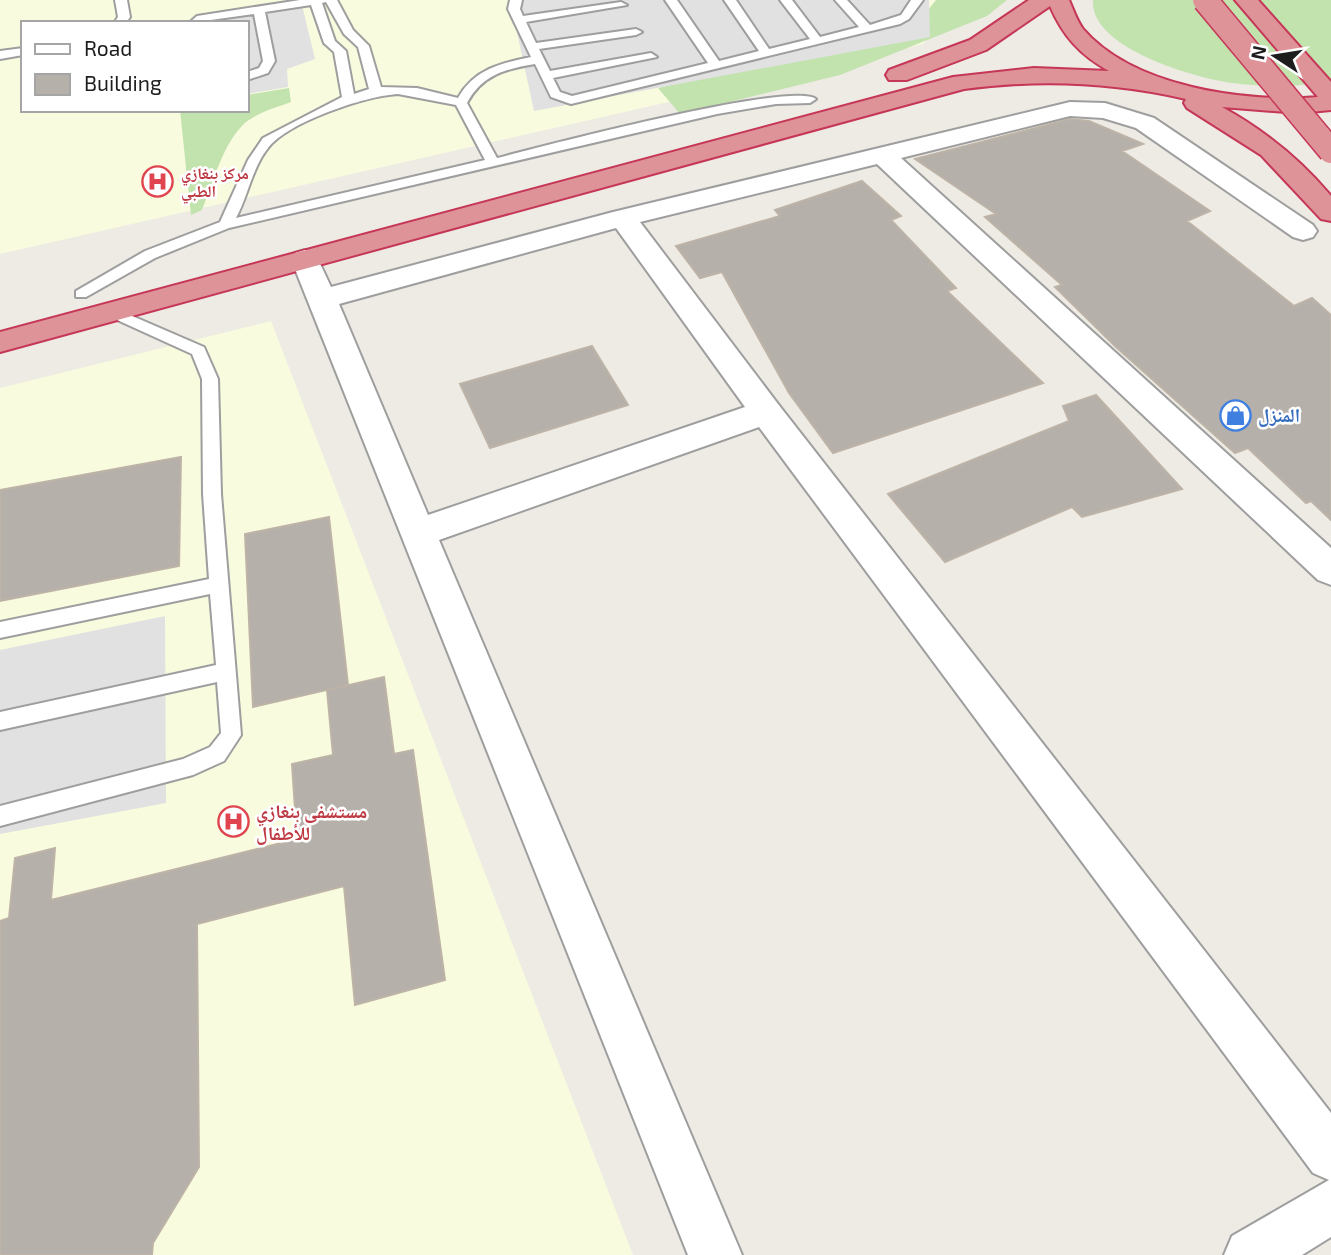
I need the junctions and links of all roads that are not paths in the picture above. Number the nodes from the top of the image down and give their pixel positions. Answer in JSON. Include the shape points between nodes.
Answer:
{"nodes":[{"id":1,"x":121,"y":0,"type":"edge"},
{"id":2,"x":317,"y":0,"type":"edge"},
{"id":3,"x":331,"y":0,"type":"edge"},
{"id":4,"x":516,"y":0,"type":"edge"},
{"id":5,"x":671,"y":0,"type":"edge"},
{"id":6,"x":730,"y":0,"type":"edge"},
{"id":7,"x":786,"y":0,"type":"edge"},
{"id":8,"x":841,"y":0,"type":"edge"},
{"id":9,"x":1044,"y":0,"type":"edge"},
{"id":10,"x":1058,"y":0,"type":"edge"},
{"id":11,"x":1205,"y":0,"type":"edge"},
{"id":12,"x":1246,"y":0,"type":"edge"},
{"id":13,"x":911,"y":2,"type":"edge"},
{"id":14,"x":259,"y":10,"type":"junction"},
{"id":15,"x":519,"y":20,"type":"junction"},
{"id":16,"x":121,"y":21,"type":"edge"},
{"id":17,"x":196,"y":21,"type":"edge"},
{"id":18,"x":634,"y":27,"type":"edge"},
{"id":19,"x":868,"y":30,"type":"junction"},
{"id":20,"x":818,"y":42,"type":"junction"},
{"id":21,"x":531,"y":47,"type":"junction"},
{"id":22,"x":21,"y":51,"type":"edge"},
{"id":23,"x":767,"y":54,"type":"junction"},
{"id":24,"x":0,"y":55,"type":"edge"},
{"id":25,"x":537,"y":60,"type":"junction"},
{"id":26,"x":716,"y":66,"type":"junction"},
{"id":27,"x":248,"y":76,"type":"edge"},
{"id":28,"x":545,"y":76,"type":"junction"},
{"id":29,"x":663,"y":78,"type":"junction"},
{"id":30,"x":1158,"y":85,"type":"junction"},
{"id":31,"x":376,"y":91,"type":"junction"},
{"id":32,"x":348,"y":97,"type":"junction"},
{"id":33,"x":1331,"y":97,"type":"edge"},
{"id":34,"x":810,"y":99,"type":"junction"},
{"id":35,"x":461,"y":103,"type":"junction"},
{"id":36,"x":1331,"y":103,"type":"edge"},
{"id":37,"x":1331,"y":151,"type":"edge"},
{"id":38,"x":881,"y":154,"type":"junction"},
{"id":39,"x":492,"y":161,"type":"junction"},
{"id":40,"x":1331,"y":213,"type":"edge"},
{"id":41,"x":623,"y":218,"type":"junction"},
{"id":42,"x":226,"y":225,"type":"junction"},
{"id":43,"x":1303,"y":230,"type":"dead end"},
{"id":44,"x":310,"y":245,"type":"junction"},
{"id":45,"x":209,"y":258,"type":"dead end"},
{"id":46,"x":80,"y":295,"type":"junction"},
{"id":47,"x":321,"y":299,"type":"junction"},
{"id":48,"x":109,"y":311,"type":"junction"},
{"id":49,"x":0,"y":316,"type":"edge"},
{"id":50,"x":0,"y":342,"type":"edge"},
{"id":51,"x":766,"y":412,"type":"junction"},
{"id":52,"x":418,"y":533,"type":"junction"},
{"id":53,"x":1331,"y":570,"type":"edge"},
{"id":54,"x":218,"y":585,"type":"junction"},
{"id":55,"x":0,"y":630,"type":"edge"},
{"id":56,"x":224,"y":672,"type":"junction"},
{"id":57,"x":0,"y":720,"type":"edge"},
{"id":58,"x":0,"y":816,"type":"edge"},
{"id":59,"x":1331,"y":1155,"type":"edge"},
{"id":60,"x":1331,"y":1206,"type":"edge"},
{"id":61,"x":715,"y":1255,"type":"edge"},
{"id":62,"x":1251,"y":1255,"type":"edge"}],
"edges":[{"from":1,"to":16,"type":"lane"},
{"from":2,"to":14,"type":"lane"},
{"from":2,"to":32,"type":"lane","via":[[330,43],[340,51]]},
{"from":3,"to":31,"type":"lane","via":[[348,32],[363,46]]},
{"from":4,"to":15,"type":"lane"},
{"from":5,"to":26,"type":"lane"},
{"from":6,"to":23,"type":"lane"},
{"from":7,"to":20,"type":"lane"},
{"from":8,"to":19,"type":"lane"},
{"from":9,"to":34,"type":"highway","via":[[978,45],[937,62]]},
{"from":10,"to":30,"type":"highway","via":[[1061,19],[1075,38],[1107,61]]},
{"from":11,"to":37,"type":"highway","bridge":true},
{"from":12,"to":33,"type":"highway"},
{"from":13,"to":19,"type":"lane","via":[[896,22]]},
{"from":14,"to":17,"type":"lane"},
{"from":14,"to":27,"type":"lane","via":[[269,61],[264,70]]},
{"from":15,"to":18,"type":"lane"},
{"from":15,"to":21,"type":"lane"},
{"from":18,"to":21,"type":"lane"},
{"from":18,"to":28,"type":"lane"},
{"from":18,"to":29,"type":"lane"},
{"from":19,"to":20,"type":"lane"},
{"from":20,"to":23,"type":"lane"},
{"from":21,"to":25,"type":"lane"},
{"from":22,"to":24,"type":"lane"},
{"from":23,"to":26,"type":"lane"},
{"from":25,"to":28,"type":"lane"},
{"from":25,"to":35,"type":"lane","via":[[486,73],[469,86]]},
{"from":26,"to":29,"type":"lane"},
{"from":28,"to":29,"type":"lane","via":[[555,94],[571,100]]},
{"from":30,"to":36,"type":"highway","via":[[1224,99]]},
{"from":30,"to":40,"type":"highway","via":[[1264,142]]},
{"from":30,"to":44,"type":"highway","via":[[1051,72],[962,82]]},
{"from":31,"to":32,"type":"lane"},
{"from":31,"to":35,"type":"lane","via":[[426,91]]},
{"from":32,"to":42,"type":"lane","via":[[270,138],[259,151]]},
{"from":34,"to":39,"type":"lane","via":[[749,103]]},
{"from":34,"to":44,"type":"highway"},
{"from":35,"to":39,"type":"lane"},
{"from":38,"to":41,"type":"street"},
{"from":38,"to":43,"type":"street","via":[[1049,112],[1105,111],[1145,123]]},
{"from":38,"to":53,"type":"street"},
{"from":39,"to":42,"type":"lane"},
{"from":41,"to":47,"type":"street"},
{"from":41,"to":51,"type":"street"},
{"from":42,"to":46,"type":"lane","via":[[169,243]]},
{"from":44,"to":47,"type":"street"},
{"from":44,"to":48,"type":"highway"},
{"from":45,"to":46,"type":"highway"},
{"from":46,"to":49,"type":"highway"},
{"from":47,"to":52,"type":"street"},
{"from":48,"to":50,"type":"highway"},
{"from":48,"to":54,"type":"lane","via":[[198,351],[210,379]]},
{"from":51,"to":52,"type":"street"},
{"from":51,"to":59,"type":"street"},
{"from":52,"to":61,"type":"street"},
{"from":54,"to":55,"type":"lane"},
{"from":54,"to":56,"type":"lane"},
{"from":56,"to":57,"type":"lane"},
{"from":56,"to":58,"type":"lane","via":[[231,736],[217,754],[186,768]]},
{"from":60,"to":62,"type":"street"}]}
